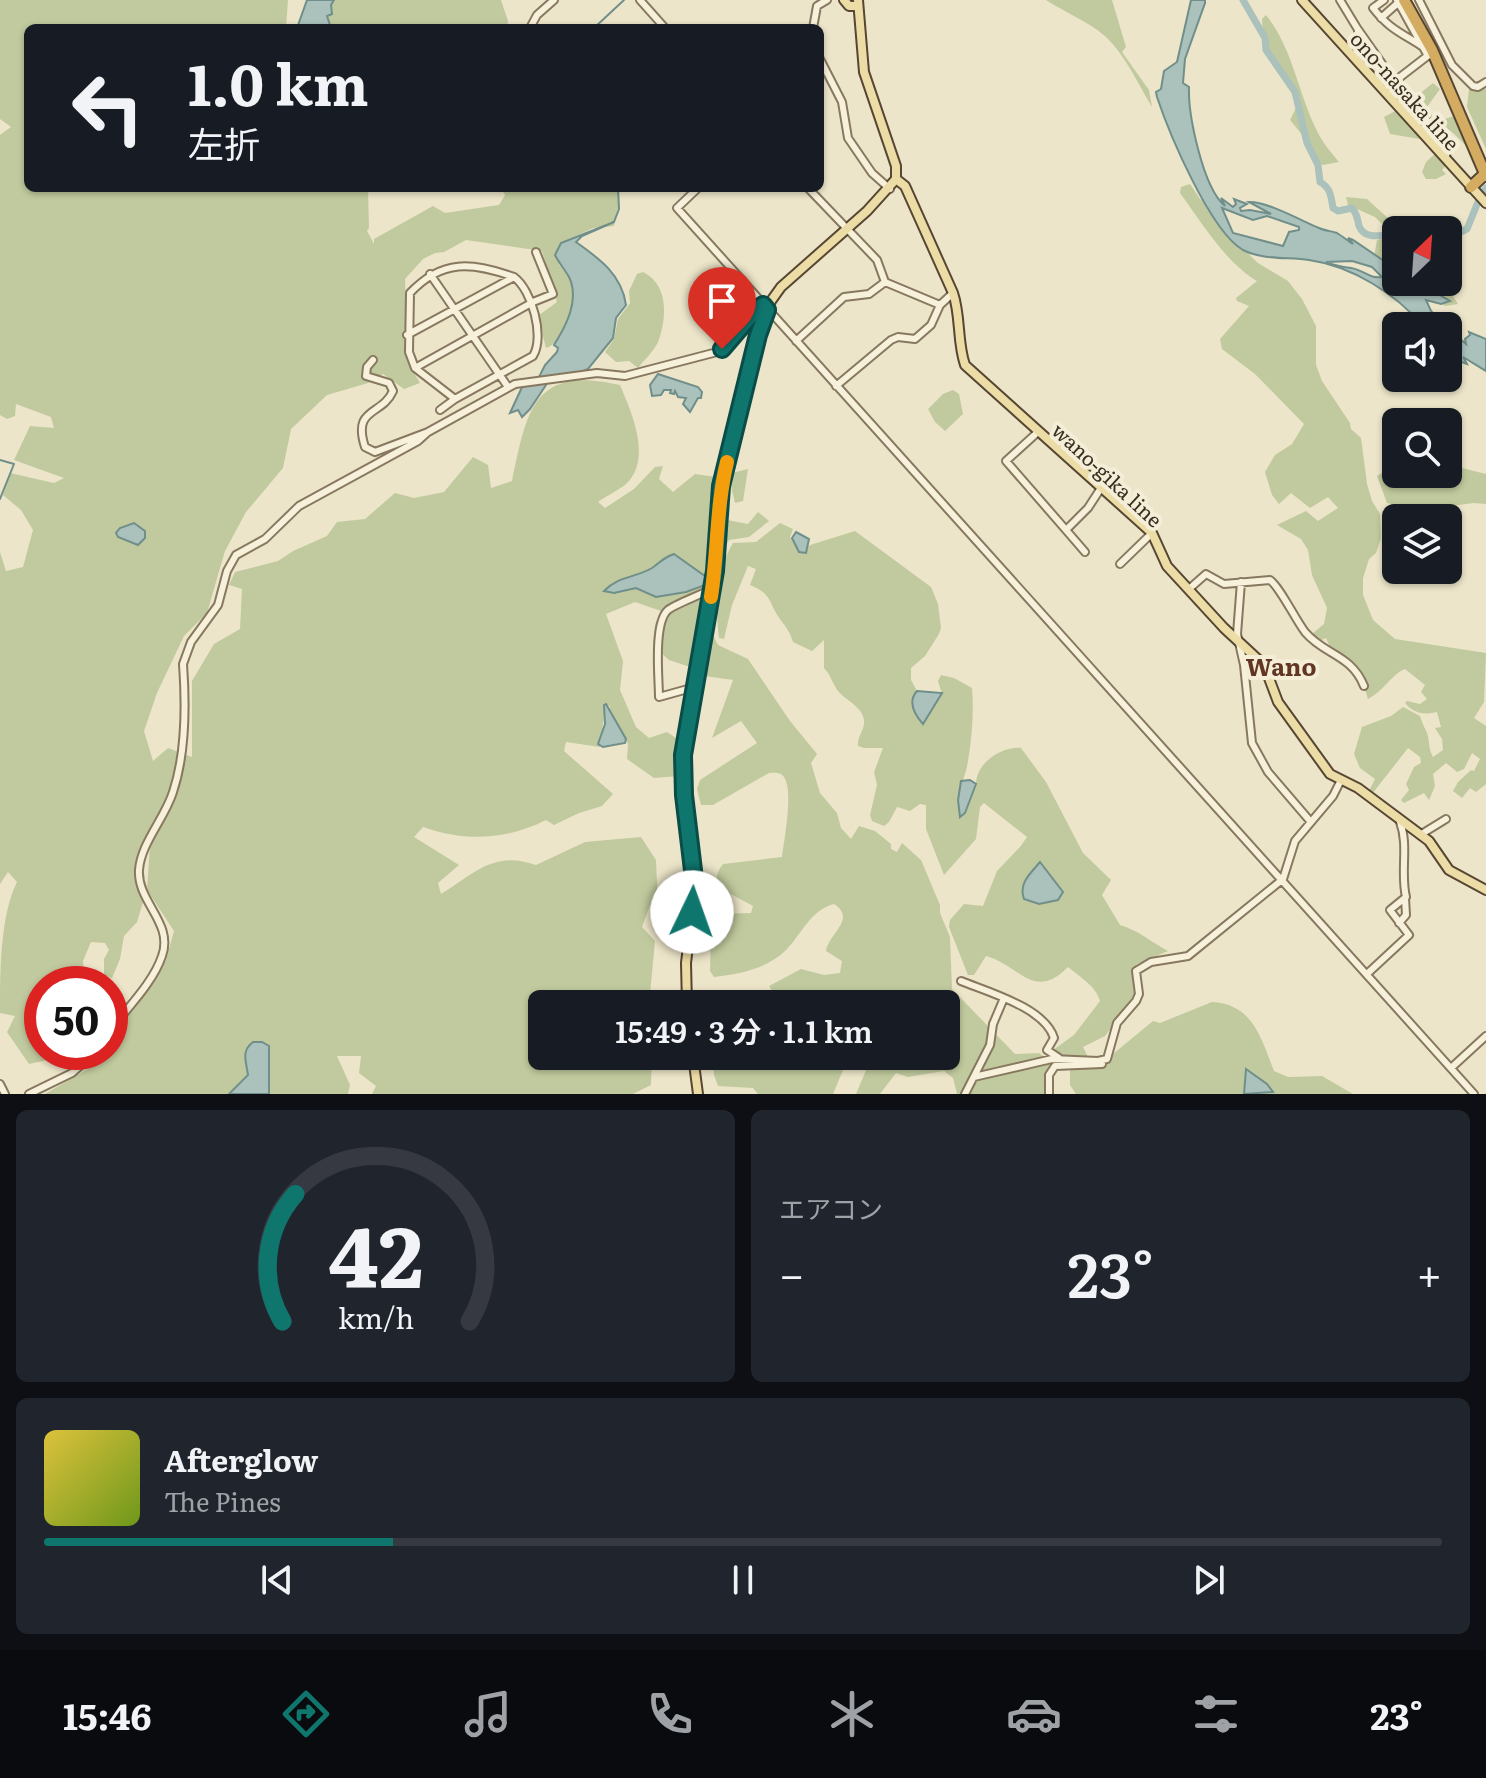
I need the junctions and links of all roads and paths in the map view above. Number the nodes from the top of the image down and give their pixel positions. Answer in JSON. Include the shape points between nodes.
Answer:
{"nodes":[{"id":1,"x":554,"y":0,"type":"edge"},
{"id":2,"x":640,"y":0,"type":"edge"},
{"id":3,"x":827,"y":0,"type":"edge"},
{"id":4,"x":844,"y":0,"type":"edge"},
{"id":5,"x":1302,"y":0,"type":"edge"},
{"id":6,"x":1340,"y":0,"type":"edge"},
{"id":7,"x":1384,"y":0,"type":"edge"},
{"id":8,"x":1411,"y":0,"type":"edge"},
{"id":9,"x":1419,"y":0,"type":"edge"},
{"id":10,"x":1400,"y":1,"type":"edge"},
{"id":11,"x":858,"y":3,"type":"edge"},
{"id":12,"x":1381,"y":18,"type":"junction"},
{"id":13,"x":532,"y":24,"type":"edge"},
{"id":14,"x":661,"y":24,"type":"edge"},
{"id":15,"x":814,"y":24,"type":"edge"},
{"id":16,"x":1358,"y":30,"type":"junction"},
{"id":17,"x":1423,"y":47,"type":"junction"},
{"id":18,"x":1355,"y":57,"type":"junction"},
{"id":19,"x":824,"y":67,"type":"edge"},
{"id":20,"x":1395,"y":81,"type":"junction"},
{"id":21,"x":1486,"y":82,"type":"edge"},
{"id":22,"x":1445,"y":157,"type":"junction"},
{"id":23,"x":1486,"y":171,"type":"edge"},
{"id":24,"x":896,"y":179,"type":"junction"},
{"id":25,"x":1471,"y":187,"type":"junction"},
{"id":26,"x":890,"y":189,"type":"junction"},
{"id":27,"x":694,"y":192,"type":"edge"},
{"id":28,"x":812,"y":192,"type":"edge"},
{"id":29,"x":1486,"y":203,"type":"edge"},
{"id":30,"x":846,"y":229,"type":"junction"},
{"id":31,"x":536,"y":252,"type":"dead end"},
{"id":32,"x":430,"y":274,"type":"junction"},
{"id":33,"x":514,"y":277,"type":"junction"},
{"id":34,"x":885,"y":282,"type":"junction"},
{"id":35,"x":953,"y":293,"type":"junction"},
{"id":36,"x":533,"y":302,"type":"junction"},
{"id":37,"x":940,"y":305,"type":"junction"},
{"id":38,"x":765,"y":307,"type":"junction"},
{"id":39,"x":454,"y":311,"type":"junction"},
{"id":40,"x":407,"y":335,"type":"junction"},
{"id":41,"x":472,"y":337,"type":"junction"},
{"id":42,"x":796,"y":341,"type":"junction"},
{"id":43,"x":373,"y":360,"type":"dead end"},
{"id":44,"x":415,"y":368,"type":"junction"},
{"id":45,"x":499,"y":376,"type":"junction"},
{"id":46,"x":836,"y":386,"type":"junction"},
{"id":47,"x":508,"y":387,"type":"junction"},
{"id":48,"x":455,"y":399,"type":"junction"},
{"id":49,"x":440,"y":410,"type":"dead end"},
{"id":50,"x":1039,"y":431,"type":"junction"},
{"id":51,"x":428,"y":432,"type":"junction"},
{"id":52,"x":1101,"y":488,"type":"junction"},
{"id":53,"x":1066,"y":530,"type":"junction"},
{"id":54,"x":1152,"y":533,"type":"junction"},
{"id":55,"x":1085,"y":552,"type":"dead end"},
{"id":56,"x":1120,"y":564,"type":"dead end"},
{"id":57,"x":1241,"y":582,"type":"junction"},
{"id":58,"x":713,"y":588,"type":"junction"},
{"id":59,"x":1189,"y":589,"type":"junction"},
{"id":60,"x":1238,"y":640,"type":"junction"},
{"id":61,"x":1364,"y":686,"type":"dead end"},
{"id":62,"x":695,"y":687,"type":"junction"},
{"id":63,"x":1341,"y":780,"type":"junction"},
{"id":64,"x":1446,"y":819,"type":"dead end"},
{"id":65,"x":1310,"y":821,"type":"junction"},
{"id":66,"x":1400,"y":822,"type":"junction"},
{"id":67,"x":1420,"y":835,"type":"junction"},
{"id":68,"x":1283,"y":879,"type":"junction"},
{"id":69,"x":1486,"y":890,"type":"edge"},
{"id":70,"x":1405,"y":898,"type":"junction"},
{"id":71,"x":1399,"y":923,"type":"junction"},
{"id":72,"x":1368,"y":973,"type":"junction"},
{"id":73,"x":961,"y":981,"type":"dead end"},
{"id":74,"x":687,"y":990,"type":"edge"},
{"id":75,"x":1004,"y":998,"type":"junction"},
{"id":76,"x":128,"y":1007,"type":"edge"},
{"id":77,"x":1486,"y":1036,"type":"edge"},
{"id":78,"x":1059,"y":1058,"type":"junction"},
{"id":79,"x":1107,"y":1059,"type":"junction"},
{"id":80,"x":1451,"y":1068,"type":"junction"},
{"id":81,"x":75,"y":1070,"type":"edge"},
{"id":82,"x":695,"y":1070,"type":"edge"},
{"id":83,"x":974,"y":1077,"type":"junction"},
{"id":84,"x":0,"y":1084,"type":"edge"},
{"id":85,"x":5,"y":1094,"type":"edge"},
{"id":86,"x":29,"y":1094,"type":"edge"},
{"id":87,"x":698,"y":1094,"type":"edge"},
{"id":88,"x":965,"y":1094,"type":"edge"},
{"id":89,"x":1049,"y":1094,"type":"edge"},
{"id":90,"x":1474,"y":1094,"type":"edge"}],
"edges":[{"from":1,"to":13,"type":"street"},
{"from":2,"to":14,"type":"street"},
{"from":3,"to":15,"type":"street","via":[[817,6]]},
{"from":4,"to":11,"type":"main road","via":[[849,6]]},
{"from":5,"to":18,"type":"main road","name":"ono-nasaka line"},
{"from":6,"to":16,"type":"street"},
{"from":7,"to":12,"type":"street","via":[[1373,8]]},
{"from":8,"to":23,"type":"highway","via":[[1441,57]]},
{"from":9,"to":21,"type":"street","via":[[1452,65],[1467,82],[1478,87]]},
{"from":10,"to":12,"type":"street"},
{"from":10,"to":17,"type":"street"},
{"from":10,"to":23,"type":"highway","via":[[1437,62]]},
{"from":11,"to":24,"type":"main road","name":"wano-gika line","via":[[864,72]]},
{"from":12,"to":17,"type":"street"},
{"from":16,"to":18,"type":"street"},
{"from":16,"to":20,"type":"street"},
{"from":17,"to":20,"type":"street","via":[[1429,55]]},
{"from":18,"to":22,"type":"main road","name":"ono-nasaka line"},
{"from":19,"to":26,"type":"street","via":[[842,102],[848,138]]},
{"from":20,"to":22,"type":"street","via":[[1450,146]]},
{"from":22,"to":25,"type":"main road","name":"ono-nasaka line"},
{"from":23,"to":25,"type":"highway"},
{"from":24,"to":26,"type":"main road"},
{"from":24,"to":35,"type":"main road","name":"wano-gika line","via":[[905,186]]},
{"from":25,"to":29,"type":"main road","name":"ono-nasaka line"},
{"from":26,"to":30,"type":"main road"},
{"from":27,"to":38,"type":"street","via":[[677,208]]},
{"from":28,"to":30,"type":"street"},
{"from":30,"to":34,"type":"street","via":[[877,260]]},
{"from":30,"to":38,"type":"main road","via":[[787,280]]},
{"from":31,"to":36,"type":"street","via":[[553,294]]},
{"from":32,"to":33,"type":"street","via":[[480,266]]},
{"from":32,"to":39,"type":"street"},
{"from":32,"to":40,"type":"street","via":[[410,293]]},
{"from":33,"to":36,"type":"street"},
{"from":33,"to":39,"type":"street"},
{"from":34,"to":37,"type":"street"},
{"from":34,"to":42,"type":"street","via":[[869,294],[844,297]]},
{"from":35,"to":37,"type":"street"},
{"from":35,"to":50,"type":"main road","name":"wano-gika line","via":[[965,365]]},
{"from":36,"to":41,"type":"street"},
{"from":36,"to":45,"type":"street","via":[[536,352]]},
{"from":37,"to":46,"type":"street","via":[[931,325],[915,339],[891,340]]},
{"from":38,"to":42,"type":"street"},
{"from":38,"to":47,"type":"street","via":[[717,352],[625,376],[597,373]]},
{"from":38,"to":58,"type":"main road","via":[[721,486]]},
{"from":39,"to":40,"type":"street"},
{"from":39,"to":41,"type":"street"},
{"from":40,"to":44,"type":"street"},
{"from":41,"to":44,"type":"street"},
{"from":41,"to":45,"type":"street"},
{"from":42,"to":46,"type":"street"},
{"from":43,"to":51,"type":"street","via":[[366,376],[389,383],[393,391],[363,421],[367,449],[382,450]]},
{"from":44,"to":48,"type":"street"},
{"from":45,"to":47,"type":"street"},
{"from":45,"to":48,"type":"street"},
{"from":46,"to":68,"type":"street"},
{"from":47,"to":51,"type":"street"},
{"from":48,"to":49,"type":"street"},
{"from":50,"to":52,"type":"main road","name":"wano-gika line"},
{"from":50,"to":53,"type":"street","via":[[1006,461]]},
{"from":51,"to":76,"type":"street","via":[[299,506],[265,539],[230,561],[218,605],[183,664],[177,778],[139,869],[144,895],[164,932],[163,956]]},
{"from":52,"to":53,"type":"street"},
{"from":52,"to":54,"type":"main road","name":"wano-gika line"},
{"from":53,"to":55,"type":"street"},
{"from":54,"to":56,"type":"street"},
{"from":54,"to":59,"type":"main road","name":"wano-gika line","via":[[1162,558]]},
{"from":57,"to":59,"type":"street","via":[[1220,583],[1202,574]]},
{"from":57,"to":60,"type":"street"},
{"from":57,"to":61,"type":"street","via":[[1275,583],[1308,635],[1358,671]]},
{"from":58,"to":62,"type":"main road"},
{"from":58,"to":62,"type":"street","via":[[668,610],[661,624],[659,697]]},
{"from":59,"to":60,"type":"main road","name":"wano-gika line"},
{"from":60,"to":63,"type":"main road","name":"wano-gika line","via":[[1268,670],[1278,702],[1322,765]]},
{"from":60,"to":65,"type":"street","via":[[1252,743],[1268,772]]},
{"from":62,"to":74,"type":"main road","via":[[682,768],[695,887]]},
{"from":63,"to":65,"type":"street"},
{"from":63,"to":66,"type":"main road","name":"wano-gika line"},
{"from":64,"to":67,"type":"street"},
{"from":65,"to":68,"type":"street","via":[[1295,841]]},
{"from":66,"to":67,"type":"main road","name":"wano-gika line"},
{"from":66,"to":70,"type":"street","via":[[1405,836]]},
{"from":67,"to":69,"type":"main road","name":"wano-gika line","via":[[1449,870]]},
{"from":68,"to":72,"type":"street"},
{"from":68,"to":79,"type":"street","via":[[1188,956],[1139,967],[1139,994],[1117,1023]]},
{"from":70,"to":71,"type":"street","via":[[1406,915]]},
{"from":70,"to":71,"type":"street","via":[[1390,910]]},
{"from":71,"to":72,"type":"street","via":[[1409,935]]},
{"from":72,"to":80,"type":"street"},
{"from":73,"to":75,"type":"street"},
{"from":75,"to":78,"type":"street","via":[[1049,1028],[1054,1038],[1047,1050]]},
{"from":75,"to":83,"type":"street"},
{"from":77,"to":80,"type":"street"},
{"from":78,"to":79,"type":"street"},
{"from":78,"to":83,"type":"street"},
{"from":79,"to":89,"type":"street","via":[[1101,1065],[1055,1066]]},
{"from":80,"to":90,"type":"street"},
{"from":81,"to":86,"type":"street"},
{"from":82,"to":87,"type":"main road"},
{"from":83,"to":88,"type":"street"},
{"from":84,"to":85,"type":"street"}]}
